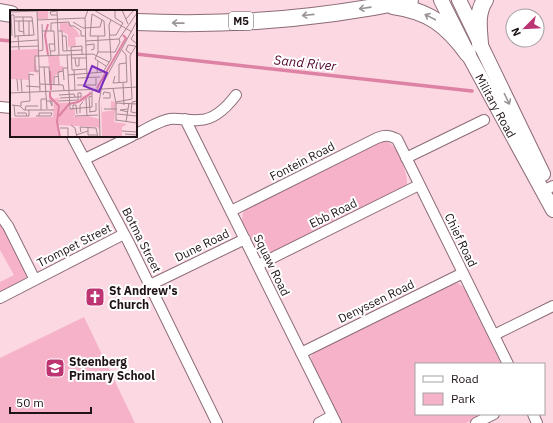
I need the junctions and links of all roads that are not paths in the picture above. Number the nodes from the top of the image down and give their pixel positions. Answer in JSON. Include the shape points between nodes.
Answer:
{"nodes":[{"id":1,"x":410,"y":0,"type":"edge"},
{"id":2,"x":441,"y":0,"type":"edge"},
{"id":3,"x":459,"y":0,"type":"edge"},
{"id":4,"x":485,"y":0,"type":"edge"},
{"id":5,"x":387,"y":5,"type":"junction"},
{"id":6,"x":0,"y":12,"type":"edge"},
{"id":7,"x":10,"y":14,"type":"edge"},
{"id":8,"x":137,"y":22,"type":"edge"},
{"id":9,"x":480,"y":44,"type":"junction"},
{"id":10,"x":468,"y":54,"type":"junction"},
{"id":11,"x":236,"y":95,"type":"dead end"},
{"id":12,"x":0,"y":107,"type":"edge"},
{"id":13,"x":10,"y":108,"type":"edge"},
{"id":14,"x":185,"y":119,"type":"junction"},
{"id":15,"x":484,"y":120,"type":"dead end"},
{"id":16,"x":137,"y":134,"type":"edge"},
{"id":17,"x":384,"y":135,"type":"joint"},
{"id":18,"x":73,"y":137,"type":"edge"},
{"id":19,"x":130,"y":137,"type":"edge"},
{"id":20,"x":406,"y":158,"type":"junction"},
{"id":21,"x":85,"y":159,"type":"junction"},
{"id":22,"x":419,"y":185,"type":"junction"},
{"id":23,"x":549,"y":190,"type":"edge"},
{"id":24,"x":553,"y":210,"type":"edge"},
{"id":25,"x":231,"y":211,"type":"junction"},
{"id":26,"x":0,"y":215,"type":"edge"},
{"id":27,"x":124,"y":234,"type":"junction"},
{"id":28,"x":245,"y":239,"type":"junction"},
{"id":29,"x":258,"y":265,"type":"junction"},
{"id":30,"x":463,"y":273,"type":"junction"},
{"id":31,"x":35,"y":280,"type":"junction"},
{"id":32,"x":150,"y":285,"type":"junction"},
{"id":33,"x":0,"y":298,"type":"edge"},
{"id":34,"x":553,"y":306,"type":"edge"},
{"id":35,"x":494,"y":335,"type":"junction"},
{"id":36,"x":301,"y":353,"type":"junction"},
{"id":37,"x":508,"y":363,"type":"edge"},
{"id":38,"x":492,"y":415,"type":"edge"},
{"id":39,"x":334,"y":420,"type":"edge"},
{"id":40,"x":217,"y":423,"type":"edge"},
{"id":41,"x":319,"y":423,"type":"edge"},
{"id":42,"x":476,"y":423,"type":"edge"}],
"edges":[{"from":1,"to":5,"type":"main road","number":"M5"},
{"from":2,"to":10,"type":"main road","name":"Military Road"},
{"from":3,"to":9,"type":"main road","name":"Military Road"},
{"from":4,"to":9,"type":"main road","via":[[478,18]]},
{"from":5,"to":8,"type":"main road","number":"M5","one_way":true,"via":[[273,19],[215,23]]},
{"from":10,"to":5,"type":"main road","one_way":true,"via":[[448,29],[430,16],[404,7]]},
{"from":6,"to":7,"type":"main road"},
{"from":9,"to":23,"type":"main road","name":"Military Road","one_way":true},
{"from":10,"to":23,"type":"main road","name":"Military Road"},
{"from":11,"to":14,"type":"street","via":[[226,107],[209,118]]},
{"from":12,"to":13,"type":"street"},
{"from":14,"to":16,"type":"street","via":[[164,121]]},
{"from":14,"to":25,"type":"street","name":"Squaw Road"},
{"from":15,"to":20,"type":"street"},
{"from":17,"to":20,"type":"street","name":"Chief Road","via":[[397,139]]},
{"from":17,"to":25,"type":"street","name":"Fontein Road"},
{"from":18,"to":21,"type":"street","name":"Botma Street"},
{"from":19,"to":21,"type":"street"},
{"from":20,"to":22,"type":"street","name":"Chief Road"},
{"from":21,"to":27,"type":"street","name":"Botma Street"},
{"from":22,"to":29,"type":"street","name":"Ebb Road"},
{"from":22,"to":30,"type":"street","name":"Chief Road"},
{"from":23,"to":24,"type":"main road","name":"Military Road"},
{"from":25,"to":28,"type":"street","name":"Squaw Road"},
{"from":26,"to":31,"type":"street","name":"Trompet Street"},
{"from":27,"to":31,"type":"street","name":"Trompet Street"},
{"from":27,"to":32,"type":"street","name":"Botma Street"},
{"from":28,"to":29,"type":"street","name":"Squaw Road"},
{"from":28,"to":32,"type":"street","name":"Dune Road"},
{"from":29,"to":36,"type":"street","name":"Squaw Road"},
{"from":30,"to":35,"type":"street","name":"Chief Road"},
{"from":30,"to":36,"type":"street","name":"Denyssen Road"},
{"from":31,"to":33,"type":"street","name":"Trompet Street"},
{"from":32,"to":40,"type":"street","name":"Botma Street"},
{"from":34,"to":35,"type":"street"},
{"from":35,"to":37,"type":"street","name":"Chief Road"},
{"from":36,"to":39,"type":"street","name":"Squaw Road"},
{"from":38,"to":42,"type":"street"},
{"from":39,"to":41,"type":"street"}]}
